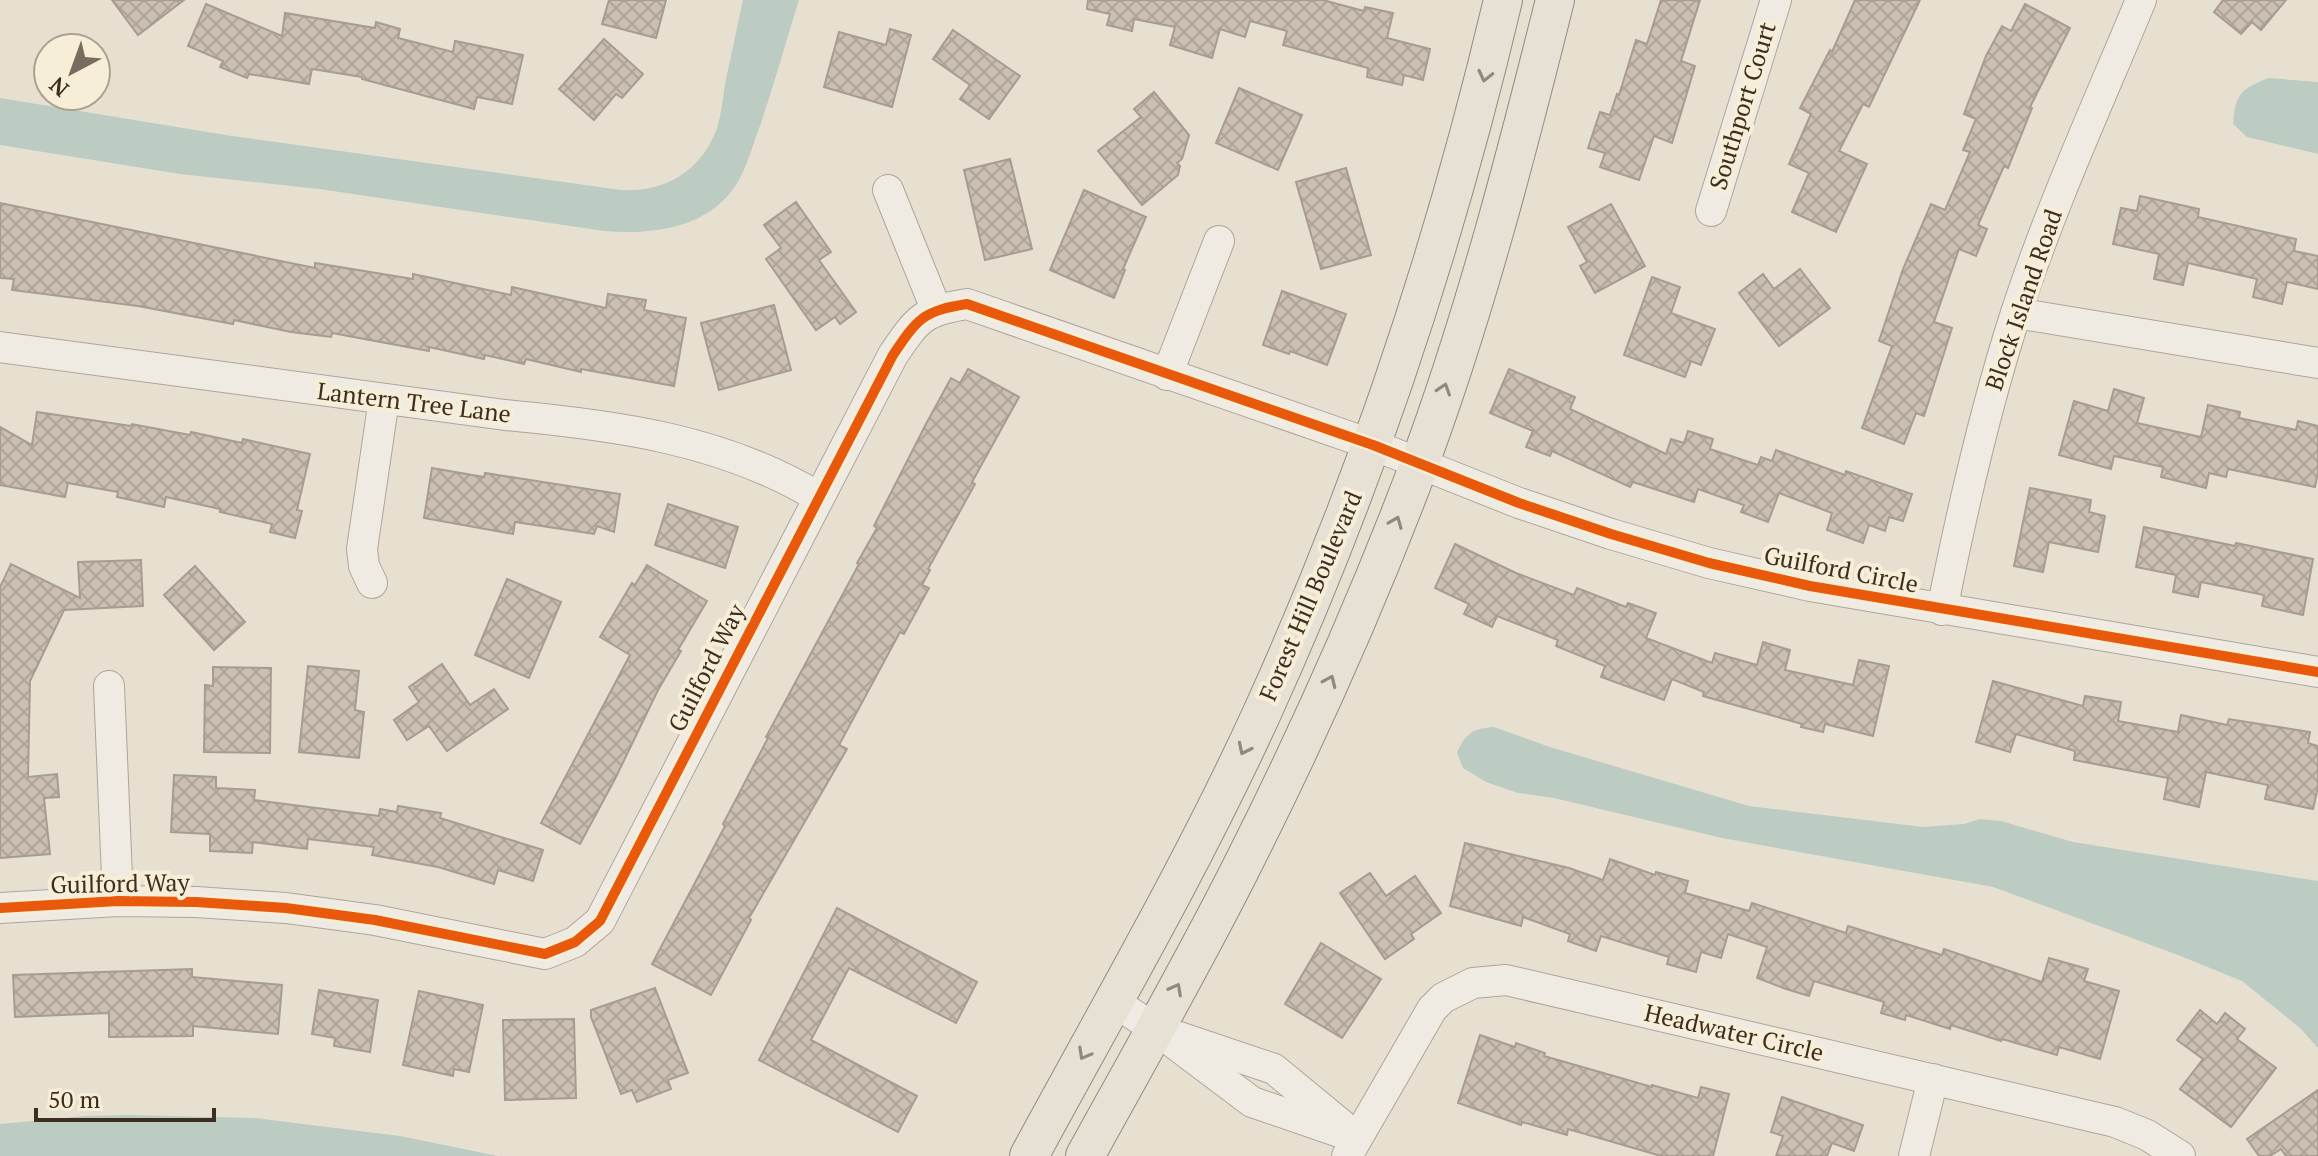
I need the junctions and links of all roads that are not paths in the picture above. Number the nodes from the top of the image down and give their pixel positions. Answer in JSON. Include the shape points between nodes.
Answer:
{"nodes":[{"id":1,"x":1503,"y":0,"type":"edge"},
{"id":2,"x":1555,"y":0,"type":"edge"},
{"id":3,"x":1776,"y":0,"type":"edge"},
{"id":4,"x":2141,"y":0,"type":"edge"},
{"id":5,"x":888,"y":190,"type":"dead end"},
{"id":6,"x":1711,"y":211,"type":"dead end"},
{"id":7,"x":1219,"y":241,"type":"dead end"},
{"id":8,"x":936,"y":309,"type":"junction"},
{"id":9,"x":2016,"y":313,"type":"junction"},
{"id":10,"x":0,"y":347,"type":"edge"},
{"id":11,"x":2318,"y":363,"type":"edge"},
{"id":12,"x":1167,"y":375,"type":"junction"},
{"id":13,"x":384,"y":399,"type":"junction"},
{"id":14,"x":1373,"y":445,"type":"junction"},
{"id":15,"x":1419,"y":463,"type":"junction"},
{"id":16,"x":818,"y":497,"type":"junction"},
{"id":17,"x":372,"y":583,"type":"dead end"},
{"id":18,"x":1942,"y":610,"type":"junction"},
{"id":19,"x":2318,"y":672,"type":"edge"},
{"id":20,"x":109,"y":686,"type":"dead end"},
{"id":21,"x":118,"y":901,"type":"junction"},
{"id":22,"x":0,"y":908,"type":"edge"},
{"id":23,"x":1113,"y":1001,"type":"junction"},
{"id":24,"x":1155,"y":1029,"type":"junction"},
{"id":25,"x":1933,"y":1079,"type":"junction"},
{"id":26,"x":1352,"y":1147,"type":"edge"},
{"id":27,"x":1029,"y":1156,"type":"edge"},
{"id":28,"x":1085,"y":1156,"type":"edge"},
{"id":29,"x":1914,"y":1156,"type":"edge"},
{"id":30,"x":2180,"y":1156,"type":"edge"}],
"edges":[{"from":1,"to":14,"type":"main road","name":"Forest Hill Boulevard","one_way":true,"via":[[1434,262]]},
{"from":15,"to":2,"type":"main road","name":"Forest Hill Boulevard","one_way":true,"via":[[1479,282]]},
{"from":3,"to":6,"type":"street","name":"Southport Court"},
{"from":4,"to":9,"type":"street","name":"Block Island Road"},
{"from":5,"to":8,"type":"street"},
{"from":7,"to":12,"type":"street"},
{"from":8,"to":12,"type":"street","via":[[967,304]]},
{"from":8,"to":16,"type":"street","name":"Guilford Way","via":[[922,317],[893,355]]},
{"from":9,"to":11,"type":"street"},
{"from":9,"to":18,"type":"street","name":"Block Island Road","via":[[1975,455]]},
{"from":10,"to":13,"type":"street","name":"Lantern Tree Lane"},
{"from":12,"to":14,"type":"street"},
{"from":13,"to":16,"type":"street","name":"Lantern Tree Lane","via":[[645,433],[750,462]]},
{"from":13,"to":17,"type":"street","via":[[362,549]]},
{"from":14,"to":15,"type":"street","name":"Guilford Circle"},
{"from":14,"to":23,"type":"main road","name":"Forest Hill Boulevard","one_way":true,"via":[[1260,717]]},
{"from":15,"to":18,"type":"street","name":"Guilford Circle","via":[[1519,503],[1709,563]]},
{"from":24,"to":15,"type":"main road","name":"Forest Hill Boulevard","one_way":true,"via":[[1305,737]]},
{"from":16,"to":21,"type":"street","name":"Guilford Way","via":[[600,921],[575,942],[545,954],[286,908]]},
{"from":18,"to":19,"type":"street","name":"Guilford Circle"},
{"from":20,"to":21,"type":"street"},
{"from":21,"to":22,"type":"street","name":"Guilford Way"},
{"from":23,"to":24,"type":"street","name":"Headwater Circle"},
{"from":23,"to":27,"type":"main road","name":"Forest Hill Boulevard","one_way":true},
{"from":24,"to":26,"type":"street","name":"Headwater Circle","via":[[1274,1069]]},
{"from":24,"to":28,"type":"main road","name":"Forest Hill Boulevard"},
{"from":25,"to":26,"type":"street","name":"Headwater Circle","via":[[1489,980],[1458,989],[1432,1009]]},
{"from":25,"to":29,"type":"street"},
{"from":25,"to":30,"type":"street","name":"Headwater Circle","via":[[2115,1122]]}]}
